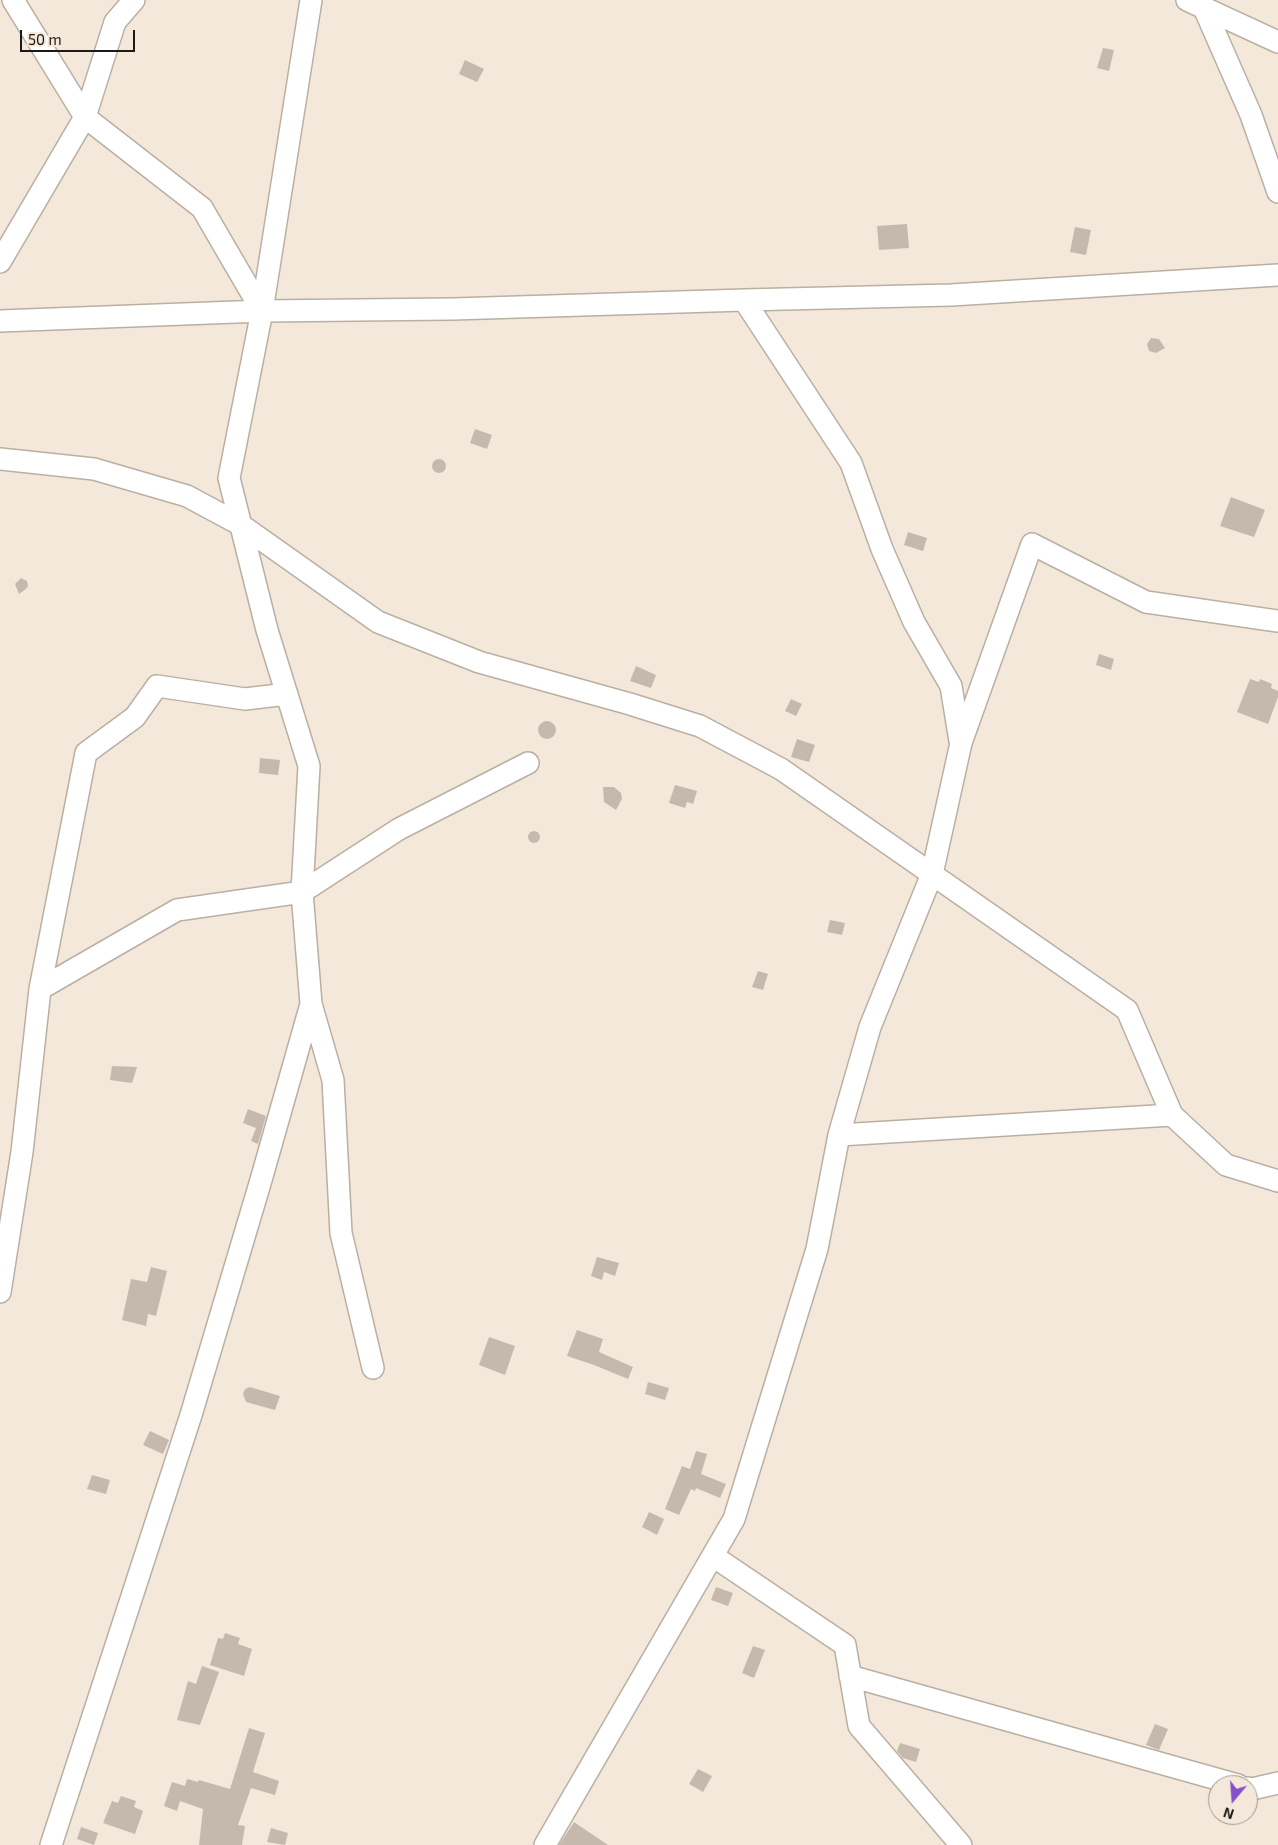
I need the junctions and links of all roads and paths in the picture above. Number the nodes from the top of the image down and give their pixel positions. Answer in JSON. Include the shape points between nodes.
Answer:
{"nodes":[{"id":1,"x":13,"y":0,"type":"edge"},
{"id":2,"x":134,"y":0,"type":"edge"},
{"id":3,"x":311,"y":0,"type":"edge"},
{"id":4,"x":1196,"y":4,"type":"edge"},
{"id":5,"x":1278,"y":42,"type":"edge"},
{"id":6,"x":85,"y":117,"type":"junction"},
{"id":7,"x":1278,"y":192,"type":"edge"},
{"id":8,"x":0,"y":262,"type":"edge"},
{"id":9,"x":1278,"y":275,"type":"edge"},
{"id":10,"x":744,"y":300,"type":"junction"},
{"id":11,"x":262,"y":310,"type":"junction"},
{"id":12,"x":0,"y":321,"type":"edge"},
{"id":13,"x":0,"y":459,"type":"edge"},
{"id":14,"x":241,"y":525,"type":"junction"},
{"id":15,"x":1278,"y":622,"type":"edge"},
{"id":16,"x":287,"y":694,"type":"junction"},
{"id":17,"x":961,"y":744,"type":"junction"},
{"id":18,"x":528,"y":764,"type":"dead end"},
{"id":19,"x":932,"y":874,"type":"junction"},
{"id":20,"x":302,"y":892,"type":"junction"},
{"id":21,"x":40,"y":989,"type":"junction"},
{"id":22,"x":311,"y":1004,"type":"junction"},
{"id":23,"x":1172,"y":1115,"type":"junction"},
{"id":24,"x":839,"y":1135,"type":"junction"},
{"id":25,"x":1278,"y":1181,"type":"edge"},
{"id":26,"x":0,"y":1292,"type":"edge"},
{"id":27,"x":373,"y":1368,"type":"dead end"},
{"id":28,"x":713,"y":1556,"type":"junction"},
{"id":29,"x":850,"y":1676,"type":"junction"},
{"id":30,"x":1208,"y":1777,"type":"edge"},
{"id":31,"x":1278,"y":1783,"type":"edge"},
{"id":32,"x":1258,"y":1788,"type":"edge"},
{"id":33,"x":51,"y":1845,"type":"edge"},
{"id":34,"x":545,"y":1845,"type":"edge"},
{"id":35,"x":960,"y":1845,"type":"edge"}],
"edges":[{"from":1,"to":6,"type":"street"},
{"from":2,"to":6,"type":"street","via":[[115,22]]},
{"from":3,"to":11,"type":"street"},
{"from":4,"to":5,"type":"street"},
{"from":4,"to":7,"type":"street","via":[[1251,115]]},
{"from":6,"to":8,"type":"street"},
{"from":6,"to":11,"type":"street","via":[[202,208]]},
{"from":9,"to":10,"type":"street","via":[[951,295]]},
{"from":10,"to":11,"type":"street","via":[[453,309]]},
{"from":10,"to":17,"type":"street","via":[[851,463],[882,549],[914,622],[951,686]]},
{"from":11,"to":12,"type":"street"},
{"from":11,"to":14,"type":"street","via":[[229,478]]},
{"from":13,"to":14,"type":"street","via":[[94,468],[187,496]]},
{"from":14,"to":16,"type":"street"},
{"from":14,"to":19,"type":"street","via":[[378,622],[479,662],[700,726],[780,769]]},
{"from":15,"to":17,"type":"street","via":[[1146,602],[1032,544]]},
{"from":16,"to":20,"type":"street","via":[[309,766]]},
{"from":16,"to":21,"type":"street","via":[[245,698],[157,686],[135,717],[86,753]]},
{"from":17,"to":19,"type":"street"},
{"from":18,"to":20,"type":"street","via":[[399,829]]},
{"from":19,"to":23,"type":"street","via":[[1127,1010]]},
{"from":19,"to":24,"type":"street","via":[[870,1027]]},
{"from":20,"to":21,"type":"street","via":[[178,910]]},
{"from":20,"to":22,"type":"street"},
{"from":21,"to":26,"type":"street","via":[[22,1152]]},
{"from":22,"to":27,"type":"street","via":[[333,1080],[341,1233]]},
{"from":22,"to":33,"type":"street","via":[[190,1415]]},
{"from":23,"to":24,"type":"street"},
{"from":23,"to":25,"type":"street","via":[[1226,1165]]},
{"from":24,"to":28,"type":"street","via":[[817,1249],[734,1520]]},
{"from":28,"to":29,"type":"street","via":[[845,1645]]},
{"from":28,"to":34,"type":"street"},
{"from":29,"to":30,"type":"street"},
{"from":29,"to":35,"type":"street","via":[[859,1726]]},
{"from":31,"to":32,"type":"street"}]}
